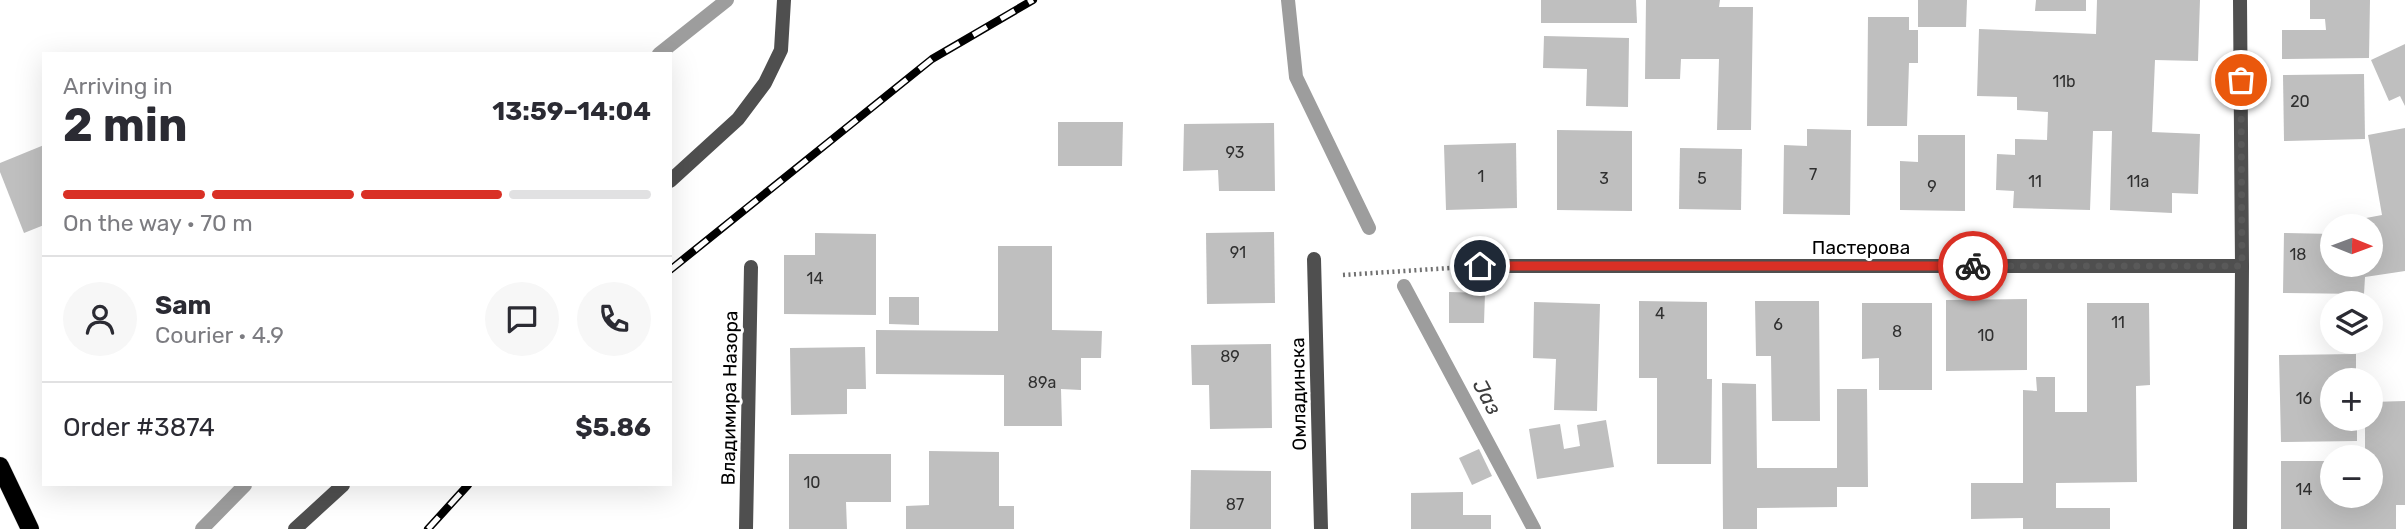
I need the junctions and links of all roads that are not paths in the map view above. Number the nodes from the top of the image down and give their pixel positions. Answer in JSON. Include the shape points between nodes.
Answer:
{"nodes":[{"id":1,"x":785,"y":0,"type":"edge"},
{"id":2,"x":2240,"y":0,"type":"edge"},
{"id":3,"x":672,"y":179,"type":"edge"},
{"id":4,"x":1314,"y":259,"type":"dead end"},
{"id":5,"x":1480,"y":266,"type":"road end"},
{"id":6,"x":2242,"y":266,"type":"junction"},
{"id":7,"x":751,"y":267,"type":"dead end"},
{"id":8,"x":0,"y":466,"type":"edge"},
{"id":9,"x":341,"y":486,"type":"edge"},
{"id":10,"x":30,"y":529,"type":"edge"},
{"id":11,"x":295,"y":529,"type":"edge"},
{"id":12,"x":746,"y":529,"type":"edge"},
{"id":13,"x":1321,"y":529,"type":"edge"},
{"id":14,"x":2240,"y":529,"type":"edge"}],
"edges":[{"from":1,"to":3,"type":"street","via":[[781,50],[765,83],[738,119]]},
{"from":2,"to":6,"type":"street"},
{"from":4,"to":13,"type":"street","name":"Омладинска"},
{"from":5,"to":6,"type":"street","name":"Пастерова"},
{"from":6,"to":14,"type":"street"},
{"from":7,"to":12,"type":"street","name":"Владимира Назора"},
{"from":8,"to":10,"type":"main road"},
{"from":9,"to":11,"type":"street"}]}
